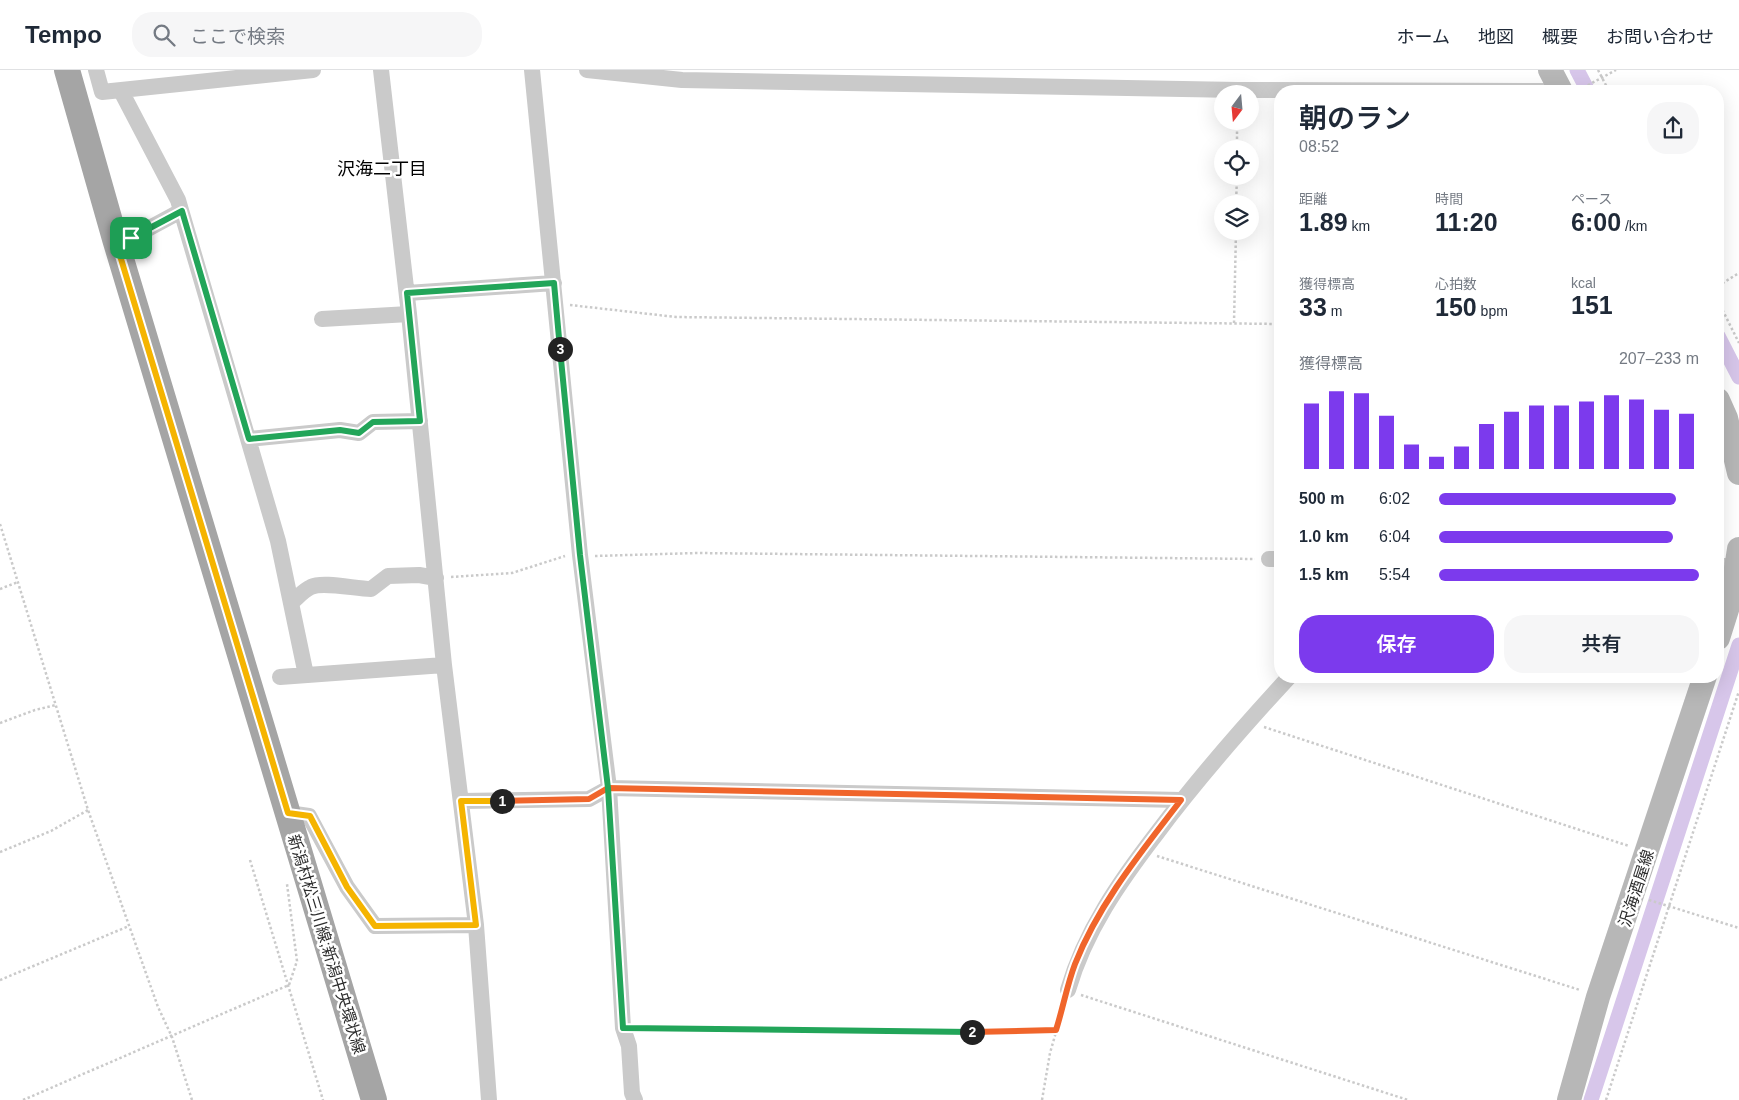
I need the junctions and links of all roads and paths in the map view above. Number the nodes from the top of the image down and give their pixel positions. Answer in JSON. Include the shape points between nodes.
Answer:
{"nodes":[{"id":1,"x":67,"y":70,"type":"edge"},
{"id":2,"x":96,"y":70,"type":"edge"},
{"id":3,"x":313,"y":70,"type":"edge"},
{"id":4,"x":381,"y":70,"type":"edge"},
{"id":5,"x":532,"y":70,"type":"edge"},
{"id":6,"x":587,"y":70,"type":"edge"},
{"id":7,"x":1550,"y":70,"type":"edge"},
{"id":8,"x":1598,"y":70,"type":"edge"},
{"id":9,"x":1616,"y":70,"type":"edge"},
{"id":10,"x":1602,"y":77,"type":"junction"},
{"id":11,"x":1558,"y":85,"type":"edge"},
{"id":12,"x":1588,"y":85,"type":"edge"},
{"id":13,"x":1606,"y":85,"type":"edge"},
{"id":14,"x":1274,"y":90,"type":"edge"},
{"id":15,"x":121,"y":91,"type":"junction"},
{"id":16,"x":182,"y":211,"type":"junction"},
{"id":17,"x":115,"y":239,"type":"junction"},
{"id":18,"x":1236,"y":240,"type":"edge"},
{"id":19,"x":1739,"y":273,"type":"edge"},
{"id":20,"x":1724,"y":282,"type":"edge"},
{"id":21,"x":554,"y":283,"type":"junction"},
{"id":22,"x":407,"y":293,"type":"junction"},
{"id":23,"x":556,"y":303,"type":"junction"},
{"id":24,"x":1724,"y":313,"type":"edge"},
{"id":25,"x":410,"y":314,"type":"junction"},
{"id":26,"x":322,"y":319,"type":"dead end"},
{"id":27,"x":1234,"y":323,"type":"junction"},
{"id":28,"x":1274,"y":324,"type":"edge"},
{"id":29,"x":1739,"y":343,"type":"edge"},
{"id":30,"x":1724,"y":414,"type":"edge"},
{"id":31,"x":420,"y":421,"type":"junction"},
{"id":32,"x":249,"y":439,"type":"junction"},
{"id":33,"x":1739,"y":473,"type":"edge"},
{"id":34,"x":0,"y":524,"type":"edge"},
{"id":35,"x":580,"y":555,"type":"junction"},
{"id":36,"x":1274,"y":559,"type":"edge"},
{"id":37,"x":1731,"y":560,"type":"edge"},
{"id":38,"x":436,"y":578,"type":"junction"},
{"id":39,"x":18,"y":582,"type":"junction"},
{"id":40,"x":0,"y":590,"type":"edge"},
{"id":41,"x":292,"y":602,"type":"junction"},
{"id":42,"x":1724,"y":619,"type":"edge"},
{"id":43,"x":444,"y":665,"type":"junction"},
{"id":44,"x":306,"y":675,"type":"junction"},
{"id":45,"x":280,"y":677,"type":"dead end"},
{"id":46,"x":1284,"y":683,"type":"edge"},
{"id":47,"x":1703,"y":683,"type":"edge"},
{"id":48,"x":1739,"y":691,"type":"edge"},
{"id":49,"x":56,"y":705,"type":"junction"},
{"id":50,"x":1248,"y":722,"type":"junction"},
{"id":51,"x":0,"y":723,"type":"edge"},
{"id":52,"x":608,"y":788,"type":"junction"},
{"id":53,"x":1181,"y":800,"type":"junction"},
{"id":54,"x":461,"y":801,"type":"junction"},
{"id":55,"x":88,"y":810,"type":"junction"},
{"id":56,"x":288,"y":813,"type":"junction"},
{"id":57,"x":0,"y":852,"type":"edge"},
{"id":58,"x":1647,"y":852,"type":"junction"},
{"id":59,"x":1140,"y":854,"type":"junction"},
{"id":60,"x":250,"y":860,"type":"dead end"},
{"id":61,"x":286,"y":875,"type":"dead end"},
{"id":62,"x":1633,"y":895,"type":"junction"},
{"id":63,"x":1668,"y":906,"type":"junction"},
{"id":64,"x":476,"y":925,"type":"junction"},
{"id":65,"x":130,"y":926,"type":"junction"},
{"id":66,"x":1739,"y":928,"type":"edge"},
{"id":67,"x":0,"y":980,"type":"edge"},
{"id":68,"x":289,"y":985,"type":"junction"},
{"id":69,"x":1068,"y":990,"type":"junction"},
{"id":70,"x":1598,"y":997,"type":"junction"},
{"id":71,"x":623,"y":1028,"type":"junction"},
{"id":72,"x":1056,"y":1030,"type":"junction"},
{"id":73,"x":172,"y":1037,"type":"junction"},
{"id":74,"x":23,"y":1100,"type":"edge"},
{"id":75,"x":192,"y":1100,"type":"edge"},
{"id":76,"x":323,"y":1100,"type":"edge"},
{"id":77,"x":374,"y":1100,"type":"edge"},
{"id":78,"x":489,"y":1100,"type":"edge"},
{"id":79,"x":635,"y":1100,"type":"edge"},
{"id":80,"x":1042,"y":1100,"type":"edge"},
{"id":81,"x":1408,"y":1100,"type":"edge"},
{"id":82,"x":1569,"y":1100,"type":"edge"},
{"id":83,"x":1606,"y":1100,"type":"edge"}],
"edges":[{"from":1,"to":17,"type":"main road","name":"新潟村松三川線;新潟中央環状線"},
{"from":2,"to":15,"type":"street","via":[[102,92]]},
{"from":3,"to":15,"type":"street"},
{"from":4,"to":22,"type":"street"},
{"from":5,"to":21,"type":"street"},
{"from":6,"to":14,"type":"street","via":[[692,80]]},
{"from":7,"to":11,"type":"main road"},
{"from":8,"to":10,"type":"path"},
{"from":9,"to":10,"type":"path"},
{"from":10,"to":12,"type":"path"},
{"from":10,"to":13,"type":"path"},
{"from":15,"to":16,"type":"street"},
{"from":16,"to":17,"type":"street","via":[[131,238]]},
{"from":16,"to":32,"type":"street"},
{"from":17,"to":56,"type":"main road","name":"新潟村松三川線;新潟中央環状線"},
{"from":18,"to":27,"type":"path"},
{"from":19,"to":20,"type":"path"},
{"from":21,"to":22,"type":"street"},
{"from":21,"to":23,"type":"street"},
{"from":22,"to":25,"type":"street"},
{"from":23,"to":27,"type":"path","via":[[676,317]]},
{"from":23,"to":35,"type":"street"},
{"from":24,"to":29,"type":"path"},
{"from":25,"to":26,"type":"street"},
{"from":25,"to":31,"type":"street"},
{"from":27,"to":28,"type":"path"},
{"from":30,"to":33,"type":"main road"},
{"from":31,"to":32,"type":"street","via":[[373,422],[359,433],[340,430]]},
{"from":31,"to":38,"type":"street"},
{"from":32,"to":41,"type":"street"},
{"from":34,"to":39,"type":"path"},
{"from":35,"to":36,"type":"path","via":[[697,553]]},
{"from":35,"to":38,"type":"path","via":[[565,556],[512,573]]},
{"from":35,"to":52,"type":"street"},
{"from":37,"to":42,"type":"main road","via":[[1732,594]]},
{"from":38,"to":41,"type":"street","via":[[388,576],[371,590],[333,584],[312,586]]},
{"from":38,"to":43,"type":"street"},
{"from":39,"to":40,"type":"path"},
{"from":39,"to":49,"type":"path"},
{"from":41,"to":44,"type":"street"},
{"from":43,"to":44,"type":"street"},
{"from":43,"to":54,"type":"street"},
{"from":44,"to":45,"type":"street"},
{"from":46,"to":50,"type":"street"},
{"from":47,"to":58,"type":"main road","name":"沢海酒屋線"},
{"from":48,"to":63,"type":"path"},
{"from":49,"to":51,"type":"path"},
{"from":49,"to":55,"type":"path"},
{"from":50,"to":53,"type":"street"},
{"from":50,"to":58,"type":"path"},
{"from":52,"to":53,"type":"street"},
{"from":52,"to":54,"type":"street","via":[[589,799]]},
{"from":52,"to":71,"type":"street"},
{"from":53,"to":59,"type":"street"},
{"from":54,"to":64,"type":"street"},
{"from":55,"to":57,"type":"path","via":[[51,831]]},
{"from":55,"to":65,"type":"path"},
{"from":56,"to":64,"type":"street","via":[[310,816],[347,887],[375,926]]},
{"from":56,"to":77,"type":"main road","name":"新潟村松三川線;新潟中央環状線"},
{"from":58,"to":62,"type":"main road","name":"沢海酒屋線"},
{"from":59,"to":69,"type":"street","via":[[1092,928],[1075,964]]},
{"from":59,"to":70,"type":"path","via":[[1165,858]]},
{"from":60,"to":68,"type":"path"},
{"from":61,"to":68,"type":"path","via":[[297,961]]},
{"from":62,"to":63,"type":"path"},
{"from":62,"to":70,"type":"main road","name":"沢海酒屋線"},
{"from":63,"to":66,"type":"path"},
{"from":63,"to":83,"type":"path"},
{"from":64,"to":78,"type":"street"},
{"from":65,"to":67,"type":"path"},
{"from":65,"to":73,"type":"path"},
{"from":68,"to":73,"type":"path"},
{"from":68,"to":76,"type":"path"},
{"from":69,"to":72,"type":"path"},
{"from":69,"to":81,"type":"path"},
{"from":70,"to":82,"type":"main road","name":"沢海酒屋線"},
{"from":71,"to":72,"type":"path"},
{"from":71,"to":79,"type":"street","via":[[629,1046]]},
{"from":72,"to":80,"type":"path"},
{"from":73,"to":74,"type":"path"},
{"from":73,"to":75,"type":"path"}]}
